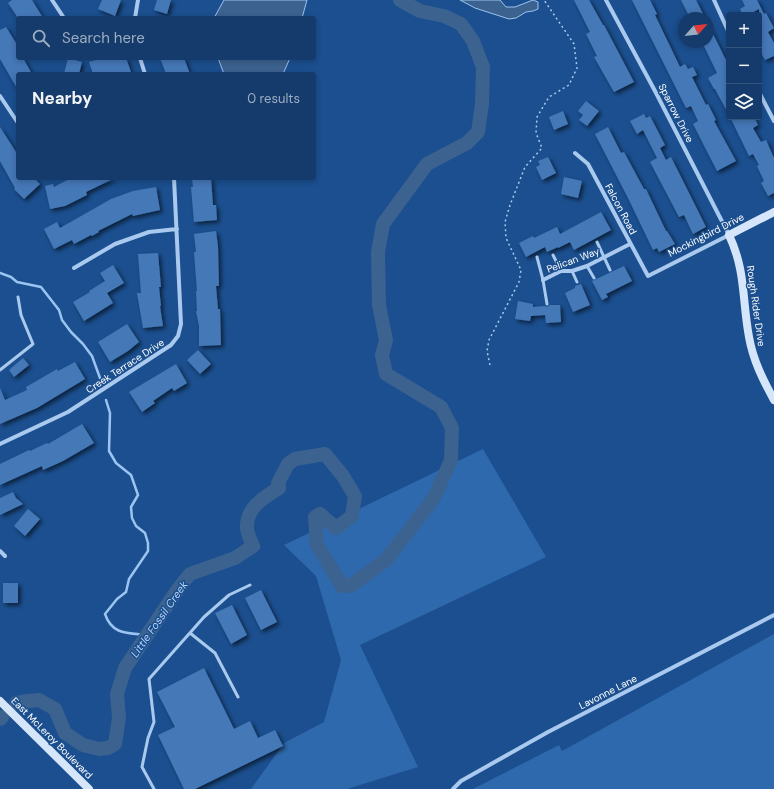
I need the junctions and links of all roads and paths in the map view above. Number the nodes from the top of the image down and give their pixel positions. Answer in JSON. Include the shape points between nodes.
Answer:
{"nodes":[{"id":1,"x":52,"y":0,"type":"edge"},
{"id":2,"x":138,"y":0,"type":"edge"},
{"id":3,"x":544,"y":0,"type":"edge"},
{"id":4,"x":606,"y":0,"type":"edge"},
{"id":5,"x":714,"y":0,"type":"edge"},
{"id":6,"x":63,"y":16,"type":"edge"},
{"id":7,"x":135,"y":16,"type":"edge"},
{"id":8,"x":726,"y":26,"type":"edge"},
{"id":9,"x":141,"y":60,"type":"edge"},
{"id":10,"x":144,"y":72,"type":"edge"},
{"id":11,"x":0,"y":96,"type":"edge"},
{"id":12,"x":762,"y":98,"type":"edge"},
{"id":13,"x":16,"y":120,"type":"edge"},
{"id":14,"x":774,"y":121,"type":"edge"},
{"id":15,"x":575,"y":153,"type":"dead end"},
{"id":16,"x":174,"y":180,"type":"edge"},
{"id":17,"x":774,"y":212,"type":"edge"},
{"id":18,"x":177,"y":229,"type":"junction"},
{"id":19,"x":729,"y":235,"type":"junction"},
{"id":20,"x":597,"y":242,"type":"dead end"},
{"id":21,"x":630,"y":244,"type":"junction"},
{"id":22,"x":553,"y":255,"type":"dead end"},
{"id":23,"x":537,"y":257,"type":"dead end"},
{"id":24,"x":604,"y":258,"type":"junction"},
{"id":25,"x":587,"y":266,"type":"junction"},
{"id":26,"x":74,"y":268,"type":"dead end"},
{"id":27,"x":610,"y":270,"type":"dead end"},
{"id":28,"x":572,"y":271,"type":"junction"},
{"id":29,"x":561,"y":272,"type":"junction"},
{"id":30,"x":648,"y":276,"type":"joint"},
{"id":31,"x":594,"y":278,"type":"dead end"},
{"id":32,"x":543,"y":280,"type":"junction"},
{"id":33,"x":577,"y":282,"type":"dead end"},
{"id":34,"x":18,"y":297,"type":"dead end"},
{"id":35,"x":547,"y":304,"type":"dead end"},
{"id":36,"x":490,"y":365,"type":"dead end"},
{"id":37,"x":0,"y":370,"type":"edge"},
{"id":38,"x":774,"y":400,"type":"edge"},
{"id":39,"x":0,"y":444,"type":"edge"},
{"id":40,"x":0,"y":551,"type":"edge"},
{"id":41,"x":5,"y":556,"type":"dead end"},
{"id":42,"x":250,"y":585,"type":"dead end"},
{"id":43,"x":774,"y":615,"type":"edge"},
{"id":44,"x":190,"y":633,"type":"junction"},
{"id":45,"x":238,"y":697,"type":"dead end"},
{"id":46,"x":0,"y":700,"type":"edge"},
{"id":47,"x":89,"y":789,"type":"edge"},
{"id":48,"x":154,"y":789,"type":"edge"},
{"id":49,"x":453,"y":789,"type":"edge"}],
"edges":[{"from":1,"to":6,"type":"street"},
{"from":2,"to":7,"type":"street"},
{"from":3,"to":36,"type":"path","via":[[574,44],[577,68],[569,85],[549,97],[537,117],[536,132],[542,148],[525,167],[506,216],[506,238],[521,270],[519,282],[489,340],[487,351]]},
{"from":4,"to":19,"type":"street","name":"Sparrow Drive","via":[[656,91]]},
{"from":5,"to":8,"type":"street"},
{"from":9,"to":10,"type":"street"},
{"from":11,"to":13,"type":"street"},
{"from":12,"to":14,"type":"street"},
{"from":15,"to":21,"type":"street","name":"Falcon Road","via":[[588,164]]},
{"from":16,"to":18,"type":"street","name":"Creek Terrace Drive"},
{"from":17,"to":19,"type":"street","name":"Mockingbird Drive"},
{"from":18,"to":26,"type":"street","via":[[149,232],[115,244]]},
{"from":18,"to":39,"type":"street","name":"Creek Terrace Drive","via":[[181,324],[178,336],[171,345],[68,412]]},
{"from":19,"to":30,"type":"street","name":"Mockingbird Drive"},
{"from":19,"to":38,"type":"street","name":"Rough Rider Drive","via":[[742,274],[751,348]]},
{"from":20,"to":24,"type":"lane"},
{"from":21,"to":24,"type":"street","name":"Pelican Way"},
{"from":21,"to":30,"type":"street","name":"Falcon Road"},
{"from":22,"to":29,"type":"lane"},
{"from":23,"to":32,"type":"lane"},
{"from":24,"to":25,"type":"street","name":"Pelican Way"},
{"from":24,"to":27,"type":"lane"},
{"from":25,"to":28,"type":"street","name":"Pelican Way"},
{"from":25,"to":31,"type":"lane"},
{"from":28,"to":29,"type":"street","name":"Pelican Way"},
{"from":28,"to":33,"type":"lane"},
{"from":29,"to":32,"type":"street","name":"Pelican Way"},
{"from":32,"to":35,"type":"lane"},
{"from":34,"to":37,"type":"lane","via":[[20,315],[33,344]]},
{"from":40,"to":41,"type":"street"},
{"from":42,"to":44,"type":"lane","via":[[229,595]]},
{"from":43,"to":49,"type":"street","name":"Lavonne Lane","via":[[548,732],[461,781]]},
{"from":44,"to":45,"type":"lane","via":[[215,653]]},
{"from":44,"to":48,"type":"lane","via":[[149,680],[154,722],[142,767]]},
{"from":46,"to":47,"type":"street","name":"East McLeroy Boulevard"}]}
